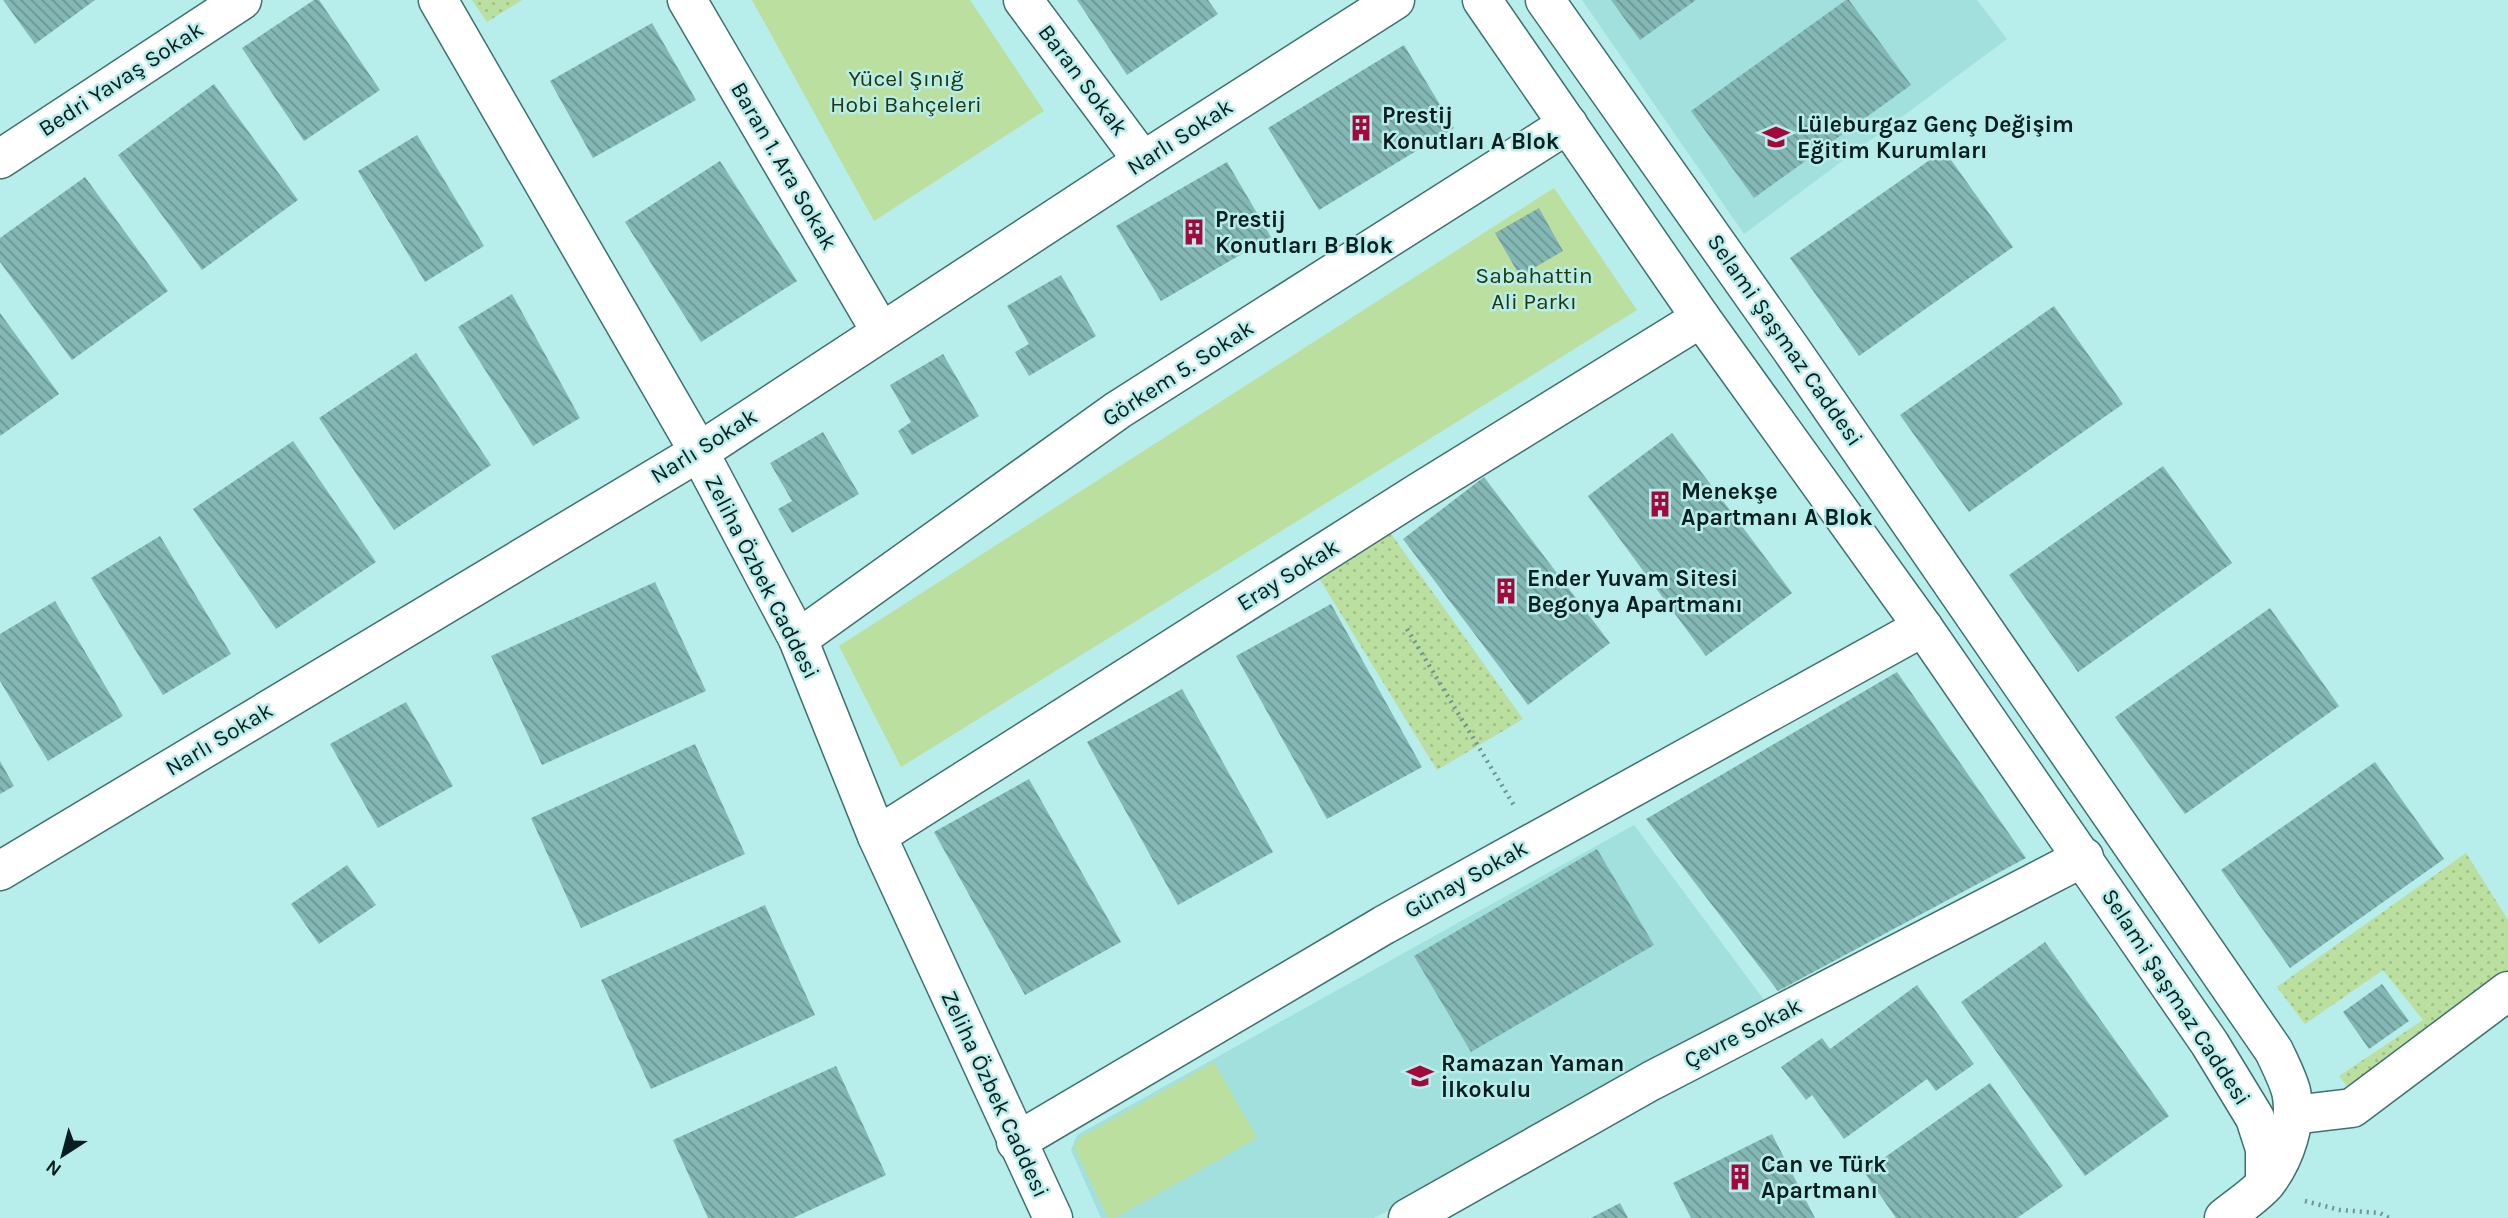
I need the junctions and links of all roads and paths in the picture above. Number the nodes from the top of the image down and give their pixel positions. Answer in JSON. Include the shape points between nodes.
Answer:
{"nodes":[{"id":1,"x":242,"y":0,"type":"edge"},
{"id":2,"x":438,"y":0,"type":"edge"},
{"id":3,"x":687,"y":0,"type":"edge"},
{"id":4,"x":1023,"y":0,"type":"edge"},
{"id":5,"x":1395,"y":0,"type":"edge"},
{"id":6,"x":1482,"y":0,"type":"edge"},
{"id":7,"x":1545,"y":0,"type":"edge"},
{"id":8,"x":1568,"y":124,"type":"junction"},
{"id":9,"x":0,"y":159,"type":"edge"},
{"id":10,"x":1143,"y":161,"type":"junction"},
{"id":11,"x":1701,"y":318,"type":"junction"},
{"id":12,"x":881,"y":332,"type":"junction"},
{"id":13,"x":699,"y":452,"type":"junction"},
{"id":14,"x":1923,"y":626,"type":"junction"},
{"id":15,"x":1408,"y":629,"type":"dead end"},
{"id":16,"x":799,"y":639,"type":"junction"},
{"id":17,"x":877,"y":836,"type":"junction"},
{"id":18,"x":1535,"y":841,"type":"junction"},
{"id":19,"x":2084,"y":857,"type":"junction"},
{"id":20,"x":0,"y":871,"type":"edge"},
{"id":21,"x":2508,"y":990,"type":"edge"},
{"id":22,"x":2292,"y":1115,"type":"junction"},
{"id":23,"x":1016,"y":1142,"type":"junction"},
{"id":24,"x":2265,"y":1184,"type":"junction"},
{"id":25,"x":1053,"y":1218,"type":"edge"},
{"id":26,"x":1408,"y":1218,"type":"edge"},
{"id":27,"x":2224,"y":1218,"type":"edge"},
{"id":28,"x":2389,"y":1218,"type":"edge"}],
"edges":[{"from":1,"to":9,"type":"street","name":"Bedri Yavaş Sokak"},
{"from":2,"to":13,"type":"street","name":"Zeliha Özbek Caddesi"},
{"from":3,"to":12,"type":"street","name":"Baran 1. Ara Sokak"},
{"from":4,"to":10,"type":"street","name":"Baran Sokak"},
{"from":5,"to":10,"type":"street","name":"Narlı Sokak"},
{"from":6,"to":8,"type":"street","name":"Selami Şaşmaz Caddesi"},
{"from":7,"to":22,"type":"street","name":"Selami Şaşmaz Caddesi","via":[[2264,1034],[2286,1077]]},
{"from":8,"to":11,"type":"street","name":"Selami Şaşmaz Caddesi"},
{"from":8,"to":16,"type":"street","name":"Görkem 5. Sokak","via":[[1118,410]]},
{"from":10,"to":12,"type":"street","name":"Narlı Sokak"},
{"from":11,"to":14,"type":"street","name":"Selami Şaşmaz Caddesi"},
{"from":11,"to":17,"type":"street","name":"Eray Sokak"},
{"from":12,"to":13,"type":"street","name":"Narlı Sokak"},
{"from":13,"to":16,"type":"street","name":"Zeliha Özbek Caddesi"},
{"from":13,"to":20,"type":"street","name":"Narlı Sokak"},
{"from":14,"to":18,"type":"street","name":"Günay Sokak"},
{"from":14,"to":19,"type":"street","name":"Selami Şaşmaz Caddesi"},
{"from":15,"to":18,"type":"path"},
{"from":16,"to":17,"type":"street","name":"Zeliha Özbek Caddesi"},
{"from":17,"to":23,"type":"street","name":"Zeliha Özbek Caddesi"},
{"from":18,"to":23,"type":"street","name":"Günay Sokak"},
{"from":19,"to":24,"type":"street","name":"Selami Şaşmaz Caddesi","via":[[2246,1101],[2265,1149]]},
{"from":19,"to":26,"type":"street","name":"Çevre Sokak","via":[[1651,1081]]},
{"from":21,"to":22,"type":"street","via":[[2353,1108]]},
{"from":22,"to":24,"type":"street","name":"Selami Şaşmaz Caddesi","via":[[2283,1152]]},
{"from":23,"to":25,"type":"street","name":"Zeliha Özbek Caddesi"},
{"from":24,"to":27,"type":"street"},
{"from":24,"to":28,"type":"path","via":[[2305,1202]]}]}
